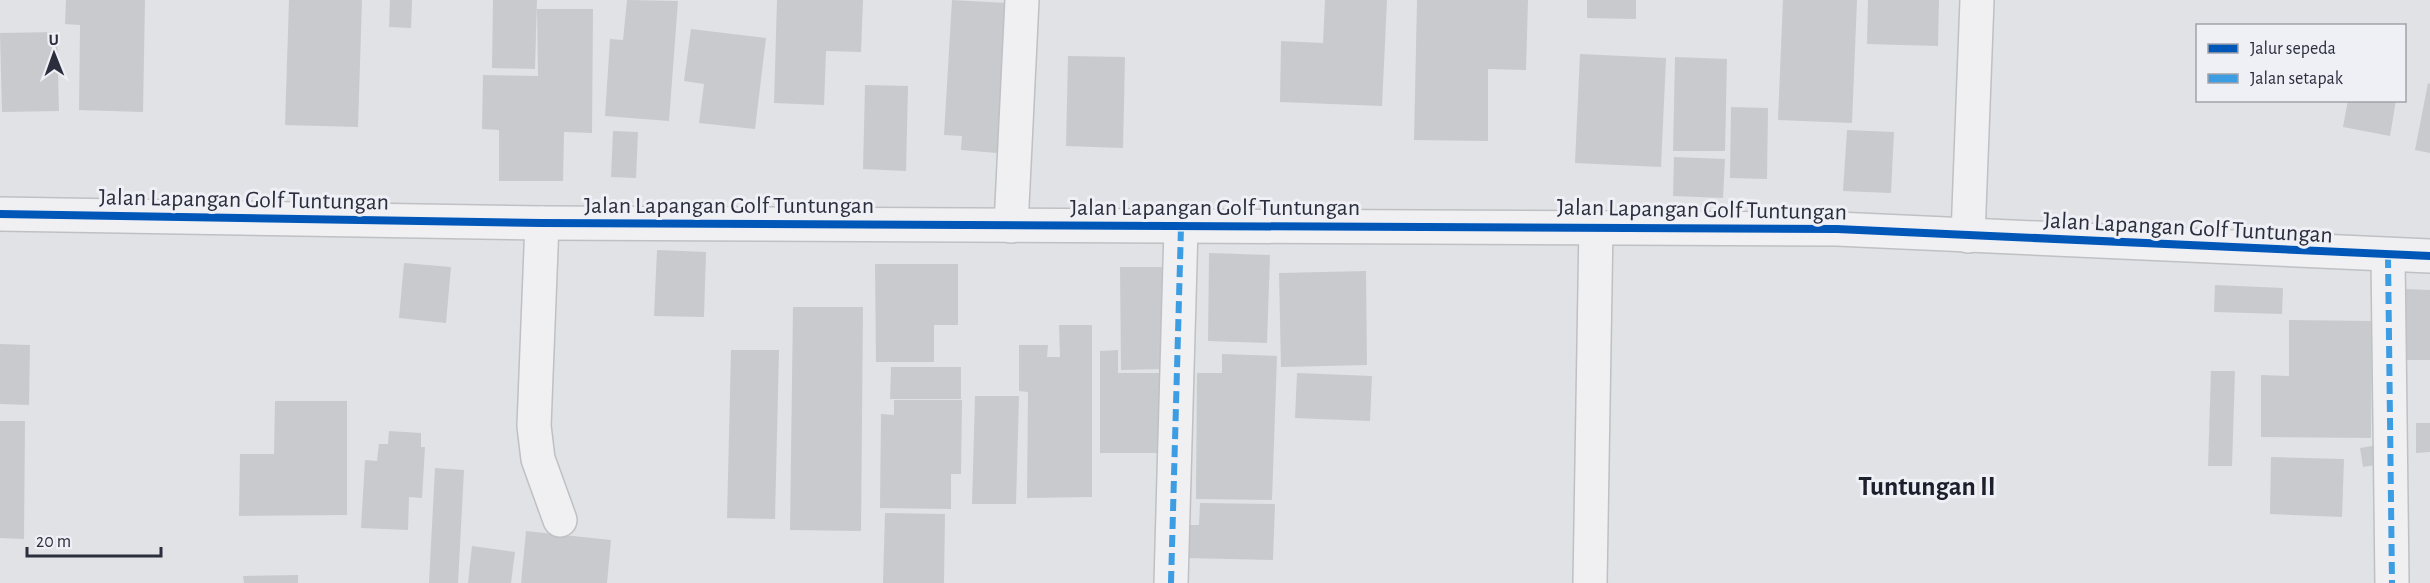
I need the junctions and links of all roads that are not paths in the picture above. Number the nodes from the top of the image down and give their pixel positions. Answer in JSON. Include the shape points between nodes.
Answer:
{"nodes":[{"id":1,"x":1022,"y":0,"type":"edge"},
{"id":2,"x":1977,"y":0,"type":"edge"},
{"id":3,"x":0,"y":214,"type":"edge"},
{"id":4,"x":542,"y":223,"type":"junction"},
{"id":5,"x":1011,"y":226,"type":"junction"},
{"id":6,"x":1596,"y":226,"type":"junction"},
{"id":7,"x":1182,"y":227,"type":"junction"},
{"id":8,"x":1968,"y":236,"type":"junction"},
{"id":9,"x":2388,"y":256,"type":"junction"},
{"id":10,"x":2430,"y":256,"type":"edge"},
{"id":11,"x":560,"y":520,"type":"dead end"},
{"id":12,"x":1171,"y":583,"type":"edge"},
{"id":13,"x":1590,"y":583,"type":"edge"},
{"id":14,"x":2392,"y":583,"type":"edge"}],
"edges":[{"from":1,"to":5,"type":"street"},
{"from":2,"to":8,"type":"street"},
{"from":3,"to":4,"type":"street","name":"Jalan Lapangan Golf Tuntungan"},
{"from":4,"to":5,"type":"street","name":"Jalan Lapangan Golf Tuntungan"},
{"from":4,"to":11,"type":"street","via":[[534,426],[538,459]]},
{"from":5,"to":7,"type":"street","name":"Jalan Lapangan Golf Tuntungan"},
{"from":6,"to":7,"type":"street","name":"Jalan Lapangan Golf Tuntungan"},
{"from":6,"to":8,"type":"street","name":"Jalan Lapangan Golf Tuntungan","via":[[1837,229]]},
{"from":6,"to":13,"type":"street"},
{"from":7,"to":12,"type":"street"},
{"from":8,"to":9,"type":"street","name":"Jalan Lapangan Golf Tuntungan"},
{"from":9,"to":10,"type":"street","name":"Jalan Lapangan Golf Tuntungan"},
{"from":9,"to":14,"type":"street"}]}
